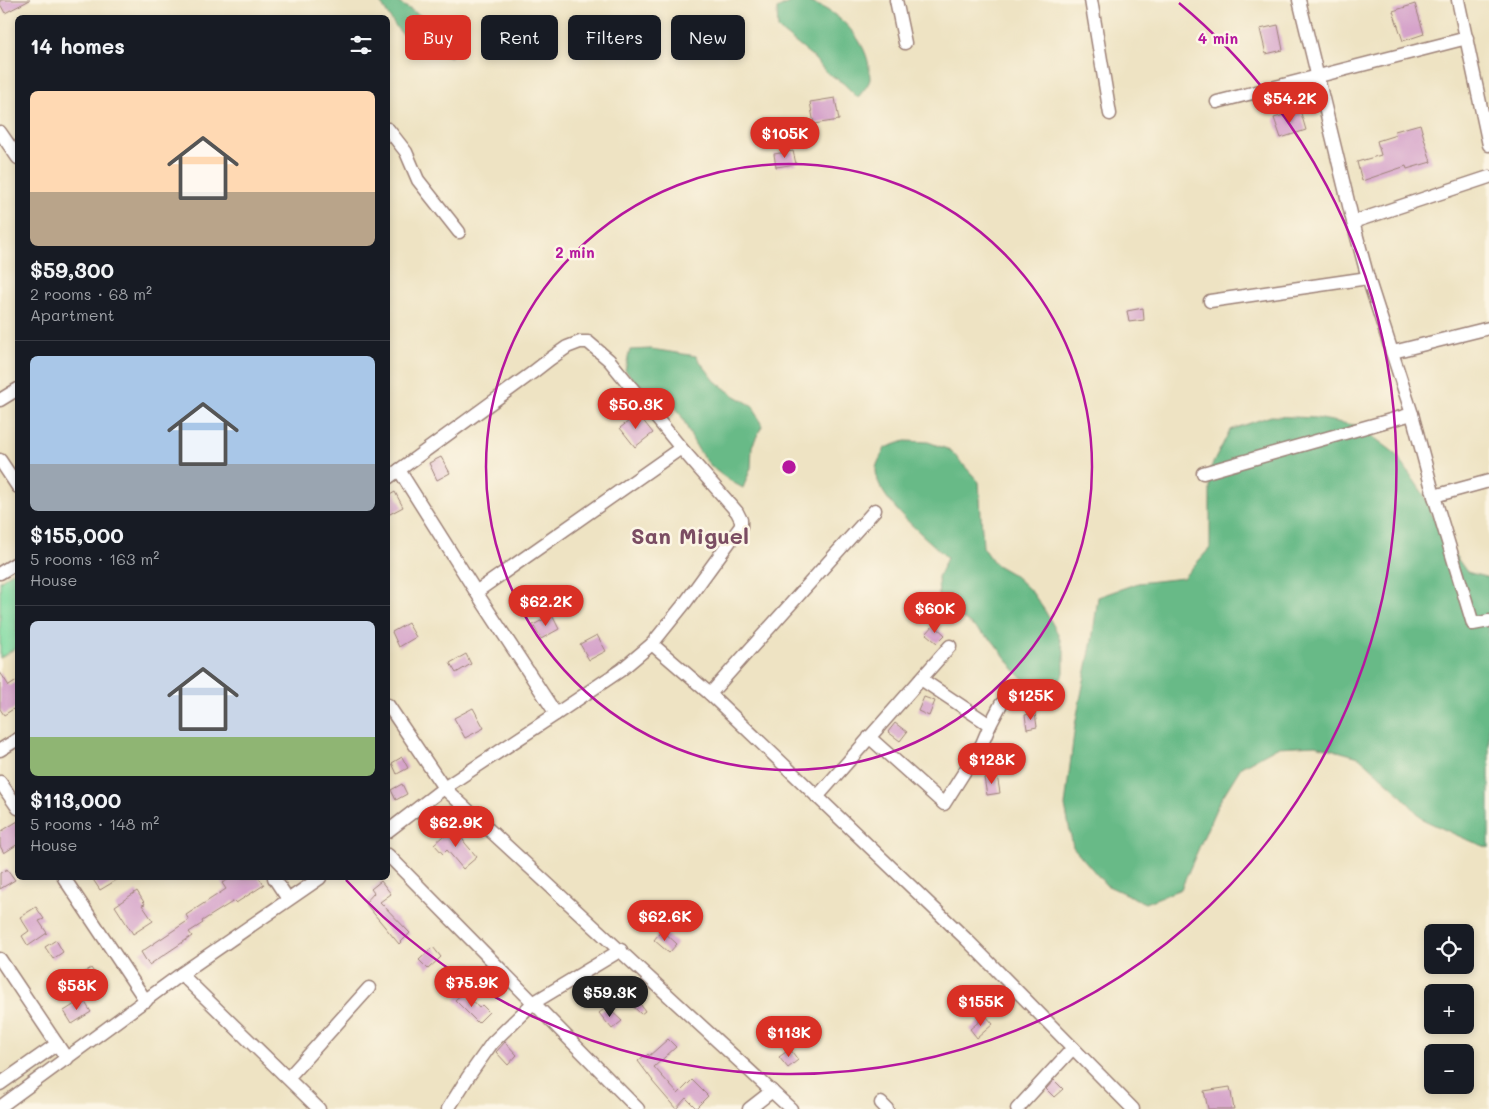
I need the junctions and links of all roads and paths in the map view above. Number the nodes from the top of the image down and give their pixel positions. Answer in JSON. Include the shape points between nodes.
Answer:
{"nodes":[{"id":1,"x":896,"y":0,"type":"edge"},
{"id":2,"x":1091,"y":0,"type":"edge"},
{"id":3,"x":1299,"y":0,"type":"edge"},
{"id":4,"x":1458,"y":0,"type":"edge"},
{"id":5,"x":1467,"y":38,"type":"junction"},
{"id":6,"x":905,"y":43,"type":"dead end"},
{"id":7,"x":1318,"y":77,"type":"junction"},
{"id":8,"x":1217,"y":102,"type":"dead end"},
{"id":9,"x":1110,"y":114,"type":"dead end"},
{"id":10,"x":0,"y":132,"type":"edge"},
{"id":11,"x":390,"y":132,"type":"edge"},
{"id":12,"x":1489,"y":145,"type":"edge"},
{"id":13,"x":15,"y":154,"type":"edge"},
{"id":14,"x":1489,"y":177,"type":"edge"},
{"id":15,"x":1353,"y":222,"type":"junction"},
{"id":16,"x":459,"y":232,"type":"dead end"},
{"id":17,"x":1368,"y":278,"type":"junction"},
{"id":18,"x":1210,"y":301,"type":"dead end"},
{"id":19,"x":1489,"y":328,"type":"edge"},
{"id":20,"x":1392,"y":352,"type":"junction"},
{"id":21,"x":15,"y":391,"type":"edge"},
{"id":22,"x":0,"y":400,"type":"edge"},
{"id":23,"x":1412,"y":414,"type":"junction"},
{"id":24,"x":681,"y":448,"type":"junction"},
{"id":25,"x":0,"y":460,"type":"edge"},
{"id":26,"x":399,"y":470,"type":"junction"},
{"id":27,"x":1204,"y":473,"type":"dead end"},
{"id":28,"x":390,"y":477,"type":"edge"},
{"id":29,"x":1489,"y":481,"type":"edge"},
{"id":30,"x":15,"y":482,"type":"edge"},
{"id":31,"x":1434,"y":496,"type":"junction"},
{"id":32,"x":875,"y":510,"type":"dead end"},
{"id":33,"x":15,"y":564,"type":"edge"},
{"id":34,"x":0,"y":573,"type":"edge"},
{"id":35,"x":476,"y":592,"type":"junction"},
{"id":36,"x":1489,"y":620,"type":"edge"},
{"id":37,"x":652,"y":644,"type":"junction"},
{"id":38,"x":950,"y":646,"type":"dead end"},
{"id":39,"x":921,"y":679,"type":"junction"},
{"id":40,"x":710,"y":694,"type":"junction"},
{"id":41,"x":1002,"y":704,"type":"dead end"},
{"id":42,"x":390,"y":708,"type":"edge"},
{"id":43,"x":556,"y":714,"type":"junction"},
{"id":44,"x":990,"y":725,"type":"junction"},
{"id":45,"x":869,"y":737,"type":"junction"},
{"id":46,"x":15,"y":741,"type":"edge"},
{"id":47,"x":0,"y":750,"type":"edge"},
{"id":48,"x":0,"y":782,"type":"edge"},
{"id":49,"x":444,"y":788,"type":"junction"},
{"id":50,"x":817,"y":797,"type":"junction"},
{"id":51,"x":15,"y":804,"type":"edge"},
{"id":52,"x":390,"y":829,"type":"edge"},
{"id":53,"x":390,"y":857,"type":"edge"},
{"id":54,"x":67,"y":880,"type":"edge"},
{"id":55,"x":275,"y":880,"type":"edge"},
{"id":56,"x":317,"y":880,"type":"edge"},
{"id":57,"x":288,"y":899,"type":"junction"},
{"id":58,"x":620,"y":950,"type":"junction"},
{"id":59,"x":0,"y":959,"type":"edge"},
{"id":60,"x":181,"y":974,"type":"junction"},
{"id":61,"x":369,"y":988,"type":"dead end"},
{"id":62,"x":146,"y":1001,"type":"junction"},
{"id":63,"x":533,"y":1003,"type":"junction"},
{"id":64,"x":57,"y":1044,"type":"junction"},
{"id":65,"x":1073,"y":1048,"type":"junction"},
{"id":66,"x":67,"y":1059,"type":"junction"},
{"id":67,"x":288,"y":1078,"type":"junction"},
{"id":68,"x":0,"y":1084,"type":"edge"},
{"id":69,"x":772,"y":1091,"type":"junction"},
{"id":70,"x":0,"y":1106,"type":"edge"},
{"id":71,"x":319,"y":1109,"type":"edge"},
{"id":72,"x":448,"y":1109,"type":"edge"},
{"id":73,"x":638,"y":1109,"type":"edge"},
{"id":74,"x":749,"y":1109,"type":"edge"},
{"id":75,"x":791,"y":1109,"type":"edge"},
{"id":76,"x":1017,"y":1109,"type":"edge"},
{"id":77,"x":1133,"y":1109,"type":"edge"}],
"edges":[{"from":1,"to":6,"type":"street"},
{"from":2,"to":9,"type":"street"},
{"from":3,"to":7,"type":"street"},
{"from":4,"to":5,"type":"street"},
{"from":5,"to":7,"type":"street"},
{"from":5,"to":12,"type":"street"},
{"from":7,"to":8,"type":"street"},
{"from":7,"to":15,"type":"street"},
{"from":10,"to":13,"type":"street"},
{"from":11,"to":16,"type":"street","via":[[406,152],[418,180]]},
{"from":14,"to":15,"type":"street"},
{"from":15,"to":17,"type":"street"},
{"from":17,"to":18,"type":"street"},
{"from":17,"to":20,"type":"street"},
{"from":19,"to":20,"type":"street"},
{"from":20,"to":23,"type":"street"},
{"from":21,"to":22,"type":"street"},
{"from":23,"to":27,"type":"street"},
{"from":23,"to":31,"type":"street"},
{"from":24,"to":26,"type":"street","via":[[610,360],[588,342],[580,342],[550,358]]},
{"from":24,"to":35,"type":"street"},
{"from":24,"to":37,"type":"street","via":[[737,512],[741,526]]},
{"from":25,"to":30,"type":"street"},
{"from":26,"to":28,"type":"street"},
{"from":26,"to":35,"type":"street"},
{"from":29,"to":31,"type":"street"},
{"from":31,"to":36,"type":"street","via":[[1473,624]]},
{"from":32,"to":40,"type":"street"},
{"from":33,"to":34,"type":"street"},
{"from":35,"to":43,"type":"street"},
{"from":37,"to":40,"type":"street"},
{"from":37,"to":43,"type":"street"},
{"from":38,"to":39,"type":"street"},
{"from":39,"to":44,"type":"street"},
{"from":39,"to":45,"type":"street"},
{"from":40,"to":50,"type":"street"},
{"from":41,"to":44,"type":"street"},
{"from":42,"to":49,"type":"street"},
{"from":43,"to":49,"type":"street"},
{"from":44,"to":45,"type":"street","via":[[982,744],[944,804]]},
{"from":45,"to":50,"type":"street"},
{"from":46,"to":47,"type":"street"},
{"from":48,"to":51,"type":"street"},
{"from":49,"to":52,"type":"street"},
{"from":49,"to":58,"type":"street"},
{"from":50,"to":65,"type":"street","via":[[967,940]]},
{"from":53,"to":63,"type":"street"},
{"from":54,"to":62,"type":"street"},
{"from":55,"to":57,"type":"street"},
{"from":56,"to":57,"type":"street"},
{"from":57,"to":60,"type":"street"},
{"from":58,"to":63,"type":"street"},
{"from":58,"to":69,"type":"street"},
{"from":59,"to":64,"type":"street"},
{"from":60,"to":62,"type":"street"},
{"from":60,"to":67,"type":"street"},
{"from":61,"to":67,"type":"street"},
{"from":62,"to":66,"type":"street"},
{"from":63,"to":72,"type":"street","via":[[492,1043]]},
{"from":63,"to":73,"type":"street"},
{"from":64,"to":66,"type":"street"},
{"from":64,"to":68,"type":"street"},
{"from":65,"to":76,"type":"street"},
{"from":65,"to":77,"type":"street"},
{"from":66,"to":70,"type":"street"},
{"from":67,"to":71,"type":"street"},
{"from":69,"to":74,"type":"street"},
{"from":69,"to":75,"type":"street"}]}
